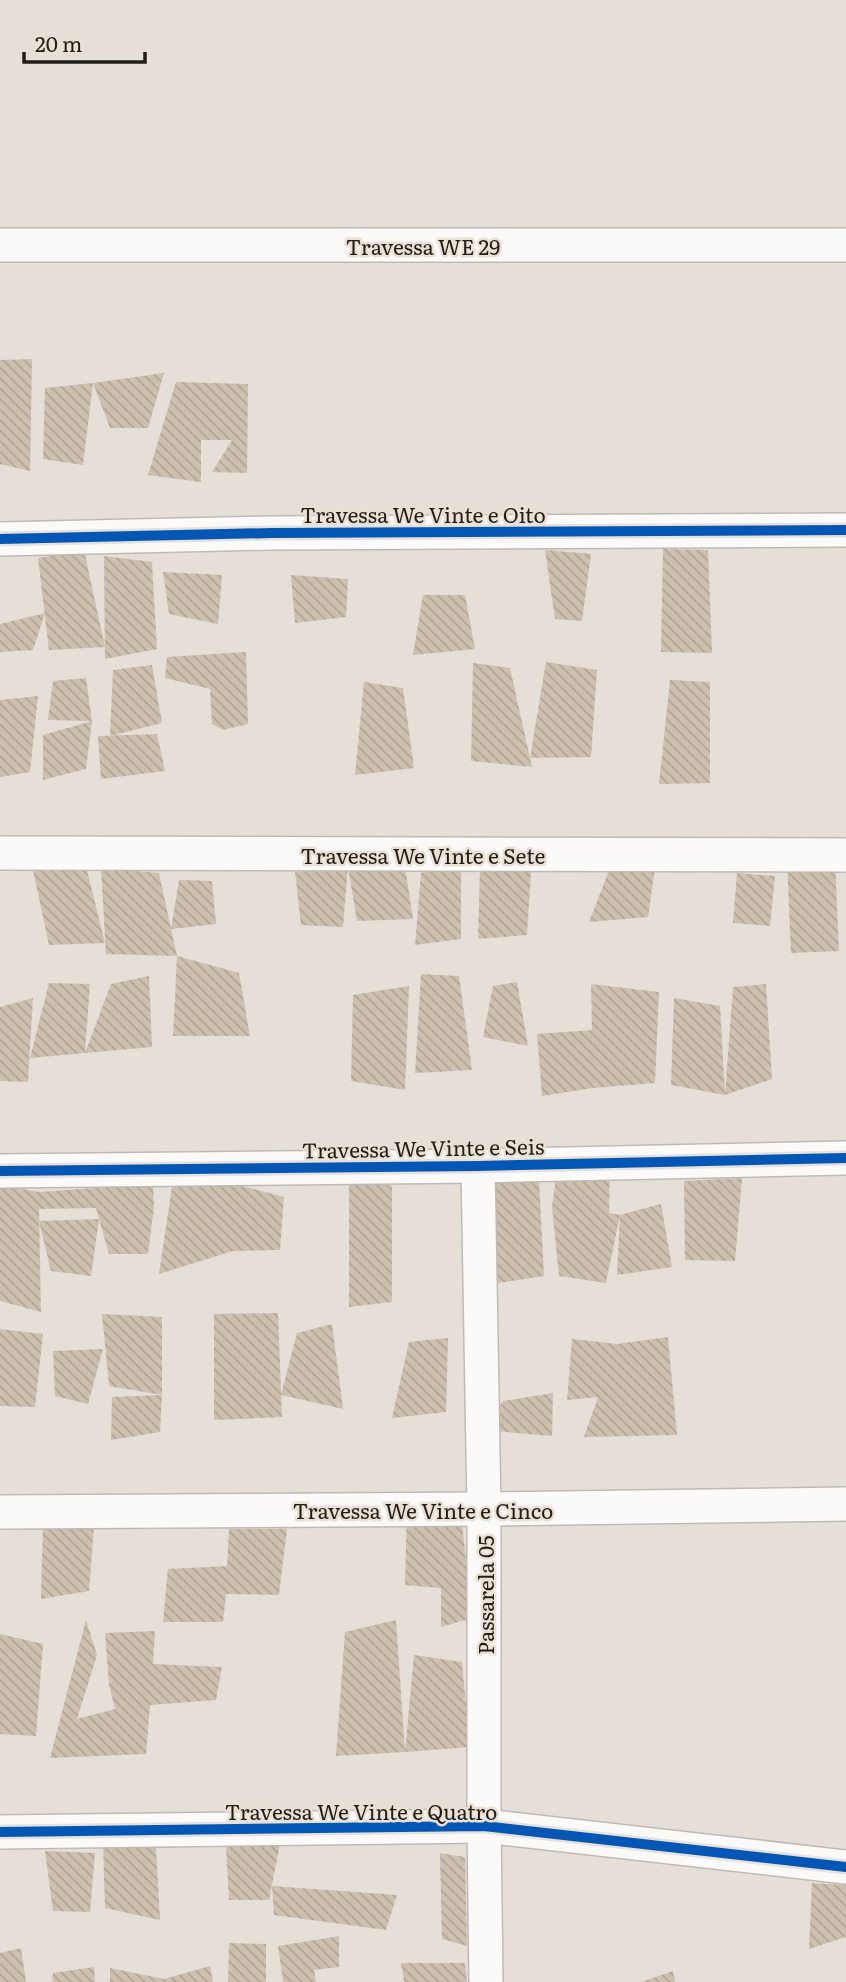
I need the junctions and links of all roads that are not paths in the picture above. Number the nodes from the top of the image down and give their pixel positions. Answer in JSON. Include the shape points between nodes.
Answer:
{"nodes":[{"id":1,"x":0,"y":245,"type":"edge"},
{"id":2,"x":846,"y":245,"type":"edge"},
{"id":3,"x":846,"y":530,"type":"edge"},
{"id":4,"x":0,"y":539,"type":"edge"},
{"id":5,"x":0,"y":853,"type":"edge"},
{"id":6,"x":846,"y":855,"type":"edge"},
{"id":7,"x":846,"y":1158,"type":"edge"},
{"id":8,"x":478,"y":1166,"type":"junction"},
{"id":9,"x":0,"y":1171,"type":"edge"},
{"id":10,"x":846,"y":1504,"type":"edge"},
{"id":11,"x":484,"y":1509,"type":"junction"},
{"id":12,"x":0,"y":1512,"type":"edge"},
{"id":13,"x":484,"y":1826,"type":"junction"},
{"id":14,"x":0,"y":1832,"type":"edge"},
{"id":15,"x":846,"y":1867,"type":"edge"},
{"id":16,"x":486,"y":1982,"type":"edge"}],
"edges":[{"from":1,"to":2,"type":"street","name":"Travessa WE 29"},
{"from":3,"to":4,"type":"street","name":"Travessa We Vinte e Oito"},
{"from":5,"to":6,"type":"street","name":"Travessa We Vinte e Sete"},
{"from":7,"to":8,"type":"street","name":"Travessa We Vinte e Seis"},
{"from":8,"to":9,"type":"street","name":"Travessa We Vinte e Seis"},
{"from":8,"to":11,"type":"street","name":"Passarela 05"},
{"from":10,"to":11,"type":"street","name":"Travessa We Vinte e Cinco"},
{"from":11,"to":12,"type":"street","name":"Travessa We Vinte e Cinco"},
{"from":11,"to":13,"type":"street","name":"Passarela 05"},
{"from":13,"to":14,"type":"street","name":"Travessa We Vinte e Quatro"},
{"from":13,"to":15,"type":"street","name":"Travessa We Vinte e Quatro"},
{"from":13,"to":16,"type":"street","name":"Passarela 05"}]}
